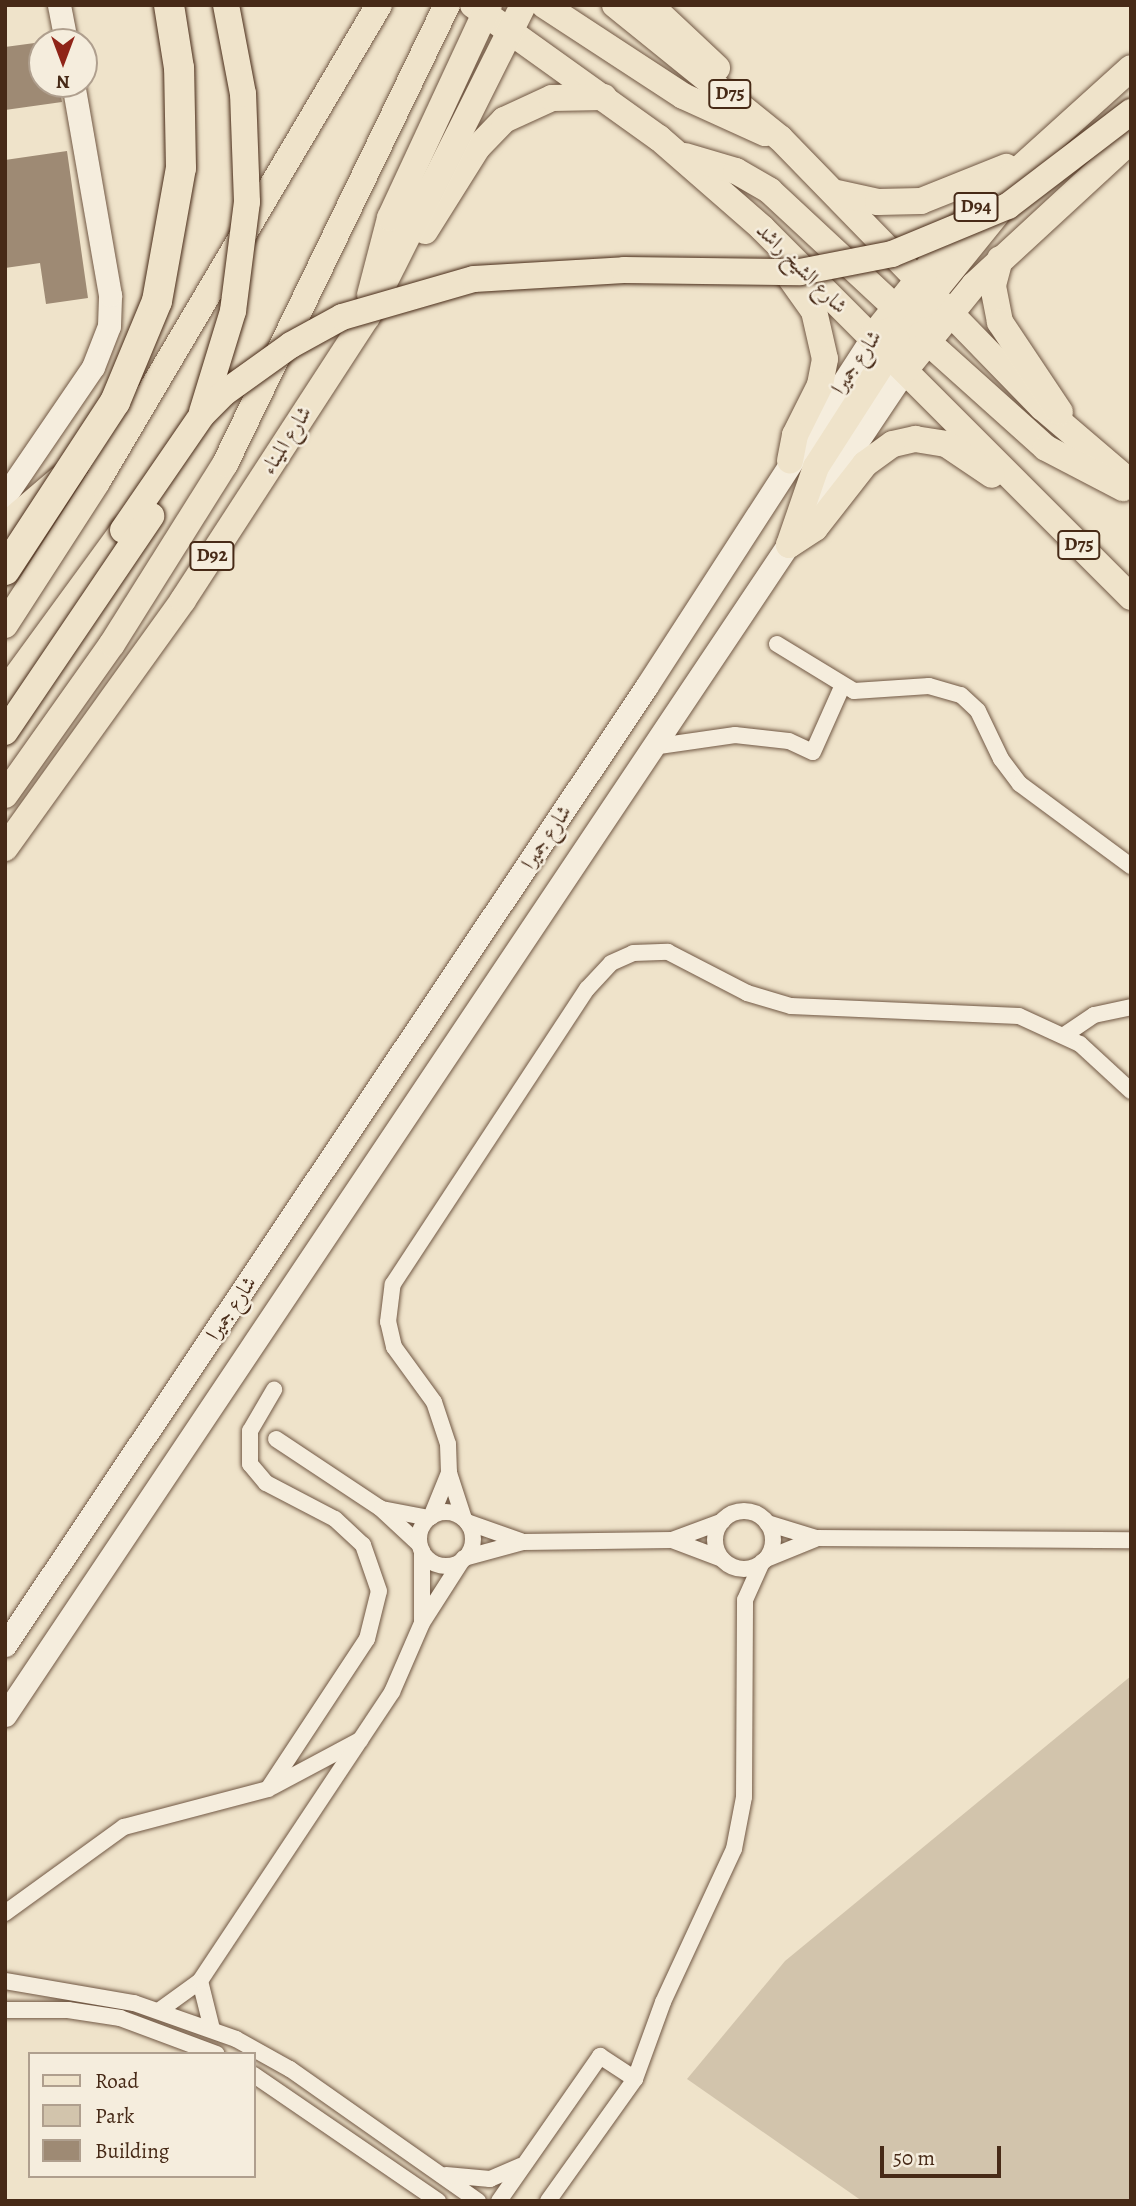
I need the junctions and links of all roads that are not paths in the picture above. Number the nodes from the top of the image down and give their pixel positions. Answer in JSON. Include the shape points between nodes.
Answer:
{"nodes":[{"id":1,"x":59,"y":5,"type":"edge"},
{"id":2,"x":169,"y":5,"type":"edge"},
{"id":3,"x":226,"y":5,"type":"edge"},
{"id":4,"x":356,"y":5,"type":"edge"},
{"id":5,"x":379,"y":5,"type":"edge"},
{"id":6,"x":447,"y":5,"type":"edge"},
{"id":7,"x":523,"y":5,"type":"edge"},
{"id":8,"x":544,"y":5,"type":"edge"},
{"id":9,"x":615,"y":5,"type":"edge"},
{"id":10,"x":650,"y":5,"type":"edge"},
{"id":11,"x":483,"y":8,"type":"edge"},
{"id":12,"x":63,"y":28,"type":"edge"},
{"id":13,"x":510,"y":30,"type":"junction"},
{"id":14,"x":362,"y":34,"type":"junction"},
{"id":15,"x":1131,"y":68,"type":"edge"},
{"id":16,"x":604,"y":97,"type":"junction"},
{"id":17,"x":75,"y":98,"type":"edge"},
{"id":18,"x":739,"y":101,"type":"junction"},
{"id":19,"x":1131,"y":112,"type":"edge"},
{"id":20,"x":780,"y":138,"type":"junction"},
{"id":21,"x":1131,"y":140,"type":"edge"},
{"id":22,"x":1043,"y":145,"type":"junction"},
{"id":23,"x":681,"y":155,"type":"junction"},
{"id":24,"x":837,"y":192,"type":"junction"},
{"id":25,"x":762,"y":228,"type":"junction"},
{"id":26,"x":401,"y":254,"type":"junction"},
{"id":27,"x":1000,"y":259,"type":"junction"},
{"id":28,"x":933,"y":293,"type":"junction"},
{"id":29,"x":367,"y":317,"type":"junction"},
{"id":30,"x":911,"y":323,"type":"junction"},
{"id":31,"x":888,"y":354,"type":"junction"},
{"id":32,"x":1066,"y":430,"type":"junction"},
{"id":33,"x":123,"y":438,"type":"junction"},
{"id":34,"x":790,"y":461,"type":"junction"},
{"id":35,"x":1131,"y":483,"type":"edge"},
{"id":36,"x":1131,"y":489,"type":"edge"},
{"id":37,"x":1028,"y":493,"type":"junction"},
{"id":38,"x":5,"y":496,"type":"edge"},
{"id":39,"x":5,"y":526,"type":"edge"},
{"id":40,"x":789,"y":545,"type":"junction"},
{"id":41,"x":5,"y":570,"type":"edge"},
{"id":42,"x":1131,"y":597,"type":"edge"},
{"id":43,"x":5,"y":625,"type":"edge"},
{"id":44,"x":777,"y":644,"type":"dead end"},
{"id":45,"x":842,"y":687,"type":"junction"},
{"id":46,"x":5,"y":692,"type":"edge"},
{"id":47,"x":5,"y":732,"type":"edge"},
{"id":48,"x":652,"y":747,"type":"junction"},
{"id":49,"x":5,"y":795,"type":"edge"},
{"id":50,"x":5,"y":848,"type":"edge"},
{"id":51,"x":1131,"y":866,"type":"edge"},
{"id":52,"x":1131,"y":1007,"type":"edge"},
{"id":53,"x":1066,"y":1034,"type":"junction"},
{"id":54,"x":1131,"y":1091,"type":"edge"},
{"id":55,"x":274,"y":1390,"type":"dead end"},
{"id":56,"x":276,"y":1439,"type":"dead end"},
{"id":57,"x":449,"y":1473,"type":"junction"},
{"id":58,"x":380,"y":1508,"type":"junction"},
{"id":59,"x":430,"y":1517,"type":"junction"},
{"id":60,"x":465,"y":1521,"type":"junction"},
{"id":61,"x":723,"y":1521,"type":"junction"},
{"id":62,"x":767,"y":1523,"type":"junction"},
{"id":63,"x":816,"y":1538,"type":"junction"},
{"id":64,"x":672,"y":1540,"type":"junction"},
{"id":65,"x":1131,"y":1540,"type":"edge"},
{"id":66,"x":523,"y":1542,"type":"junction"},
{"id":67,"x":421,"y":1548,"type":"junction"},
{"id":68,"x":464,"y":1558,"type":"junction"},
{"id":69,"x":725,"y":1561,"type":"junction"},
{"id":70,"x":764,"y":1561,"type":"junction"},
{"id":71,"x":745,"y":1600,"type":"junction"},
{"id":72,"x":422,"y":1623,"type":"junction"},
{"id":73,"x":5,"y":1645,"type":"edge"},
{"id":74,"x":5,"y":1715,"type":"edge"},
{"id":75,"x":363,"y":1739,"type":"junction"},
{"id":76,"x":268,"y":1789,"type":"junction"},
{"id":77,"x":5,"y":1913,"type":"edge"},
{"id":78,"x":200,"y":1981,"type":"junction"},
{"id":79,"x":5,"y":1982,"type":"edge"},
{"id":80,"x":5,"y":2010,"type":"edge"},
{"id":81,"x":160,"y":2010,"type":"junction"},
{"id":82,"x":212,"y":2028,"type":"junction"},
{"id":83,"x":212,"y":2052,"type":"edge"},
{"id":84,"x":256,"y":2076,"type":"edge"},
{"id":85,"x":635,"y":2079,"type":"junction"},
{"id":86,"x":523,"y":2165,"type":"junction"},
{"id":87,"x":437,"y":2173,"type":"junction"},
{"id":88,"x":433,"y":2199,"type":"edge"},
{"id":89,"x":478,"y":2201,"type":"edge"},
{"id":90,"x":499,"y":2201,"type":"edge"},
{"id":91,"x":548,"y":2201,"type":"edge"}],
"edges":[{"from":1,"to":12,"type":"street"},
{"from":2,"to":41,"type":"highway","bridge":true,"via":[[180,79],[181,168],[157,301],[108,414]]},
{"from":3,"to":47,"type":"main road","bridge":true,"via":[[243,94],[248,166],[241,262],[220,358],[186,450],[152,515]]},
{"from":4,"to":14,"type":"main road"},
{"from":5,"to":14,"type":"main road"},
{"from":6,"to":49,"type":"main road","bridge":true,"via":[[225,464],[113,644]]},
{"from":7,"to":13,"type":"main road","name":"شارع الميناء","number":"D92"},
{"from":8,"to":20,"type":"main road","via":[[683,96]]},
{"from":9,"to":18,"type":"main road","number":"D75"},
{"from":10,"to":18,"type":"main road","via":[[703,51]]},
{"from":11,"to":13,"type":"main road","name":"شارع الشيخ راشد","number":"D75"},
{"from":11,"to":29,"type":"main road","via":[[390,218]]},
{"from":13,"to":16,"type":"main road","name":"شارع الشيخ راشد","number":"D75"},
{"from":13,"to":26,"type":"main road","name":"شارع الميناء","number":"D92"},
{"from":14,"to":33,"type":"main road"},
{"from":15,"to":22,"type":"main road"},
{"from":16,"to":23,"type":"main road","name":"شارع الشيخ راشد","number":"D75"},
{"from":16,"to":26,"type":"main road","via":[[552,98],[504,120],[477,148],[432,223]]},
{"from":17,"to":38,"type":"street","via":[[110,295],[109,326],[93,367]]},
{"from":18,"to":20,"type":"main road","number":"D75"},
{"from":19,"to":46,"type":"main road","bridge":true,"via":[[1007,206],[892,254],[800,272],[624,270],[474,279],[392,298],[317,330],[246,376],[202,415]]},
{"from":20,"to":24,"type":"main road","number":"D75"},
{"from":21,"to":27,"type":"main road","name":"شارع جميرا","number":"D94"},
{"from":22,"to":24,"type":"main road","via":[[995,173],[935,198],[878,202]]},
{"from":22,"to":28,"type":"main road","via":[[1011,196]]},
{"from":23,"to":25,"type":"main road","name":"شارع الشيخ راشد","number":"D75"},
{"from":23,"to":30,"type":"main road","via":[[736,171],[769,191]]},
{"from":24,"to":28,"type":"main road","number":"D75"},
{"from":25,"to":31,"type":"main road","name":"شارع الشيخ راشد","number":"D75"},
{"from":25,"to":34,"type":"main road","via":[[814,311],[824,346],[820,385],[795,435]]},
{"from":26,"to":29,"type":"main road","name":"شارع الميناء","number":"D92"},
{"from":27,"to":28,"type":"main road","name":"شارع جميرا","number":"D94"},
{"from":27,"to":32,"type":"main road","via":[[993,286],[999,321],[1050,392]]},
{"from":28,"to":30,"type":"main road","name":"شارع جميرا","number":"D94"},
{"from":28,"to":30,"type":"main road","name":"شارع جميرا","number":"D94"},
{"from":28,"to":32,"type":"main road","number":"D75"},
{"from":29,"to":50,"type":"main road","name":"شارع الميناء","number":"D92","via":[[183,600]]},
{"from":30,"to":31,"type":"main road"},
{"from":30,"to":31,"type":"main road","name":"شارع جميرا","number":"D94"},
{"from":30,"to":36,"type":"main road","via":[[1046,448],[1083,471]]},
{"from":31,"to":34,"type":"street","name":"شارع جميرا","number":"D94"},
{"from":31,"to":37,"type":"main road","name":"شارع الشيخ راشد","number":"D75"},
{"from":31,"to":40,"type":"main road","via":[[816,467]]},
{"from":32,"to":35,"type":"main road","number":"D75"},
{"from":33,"to":39,"type":"main road","via":[[55,482]]},
{"from":33,"to":43,"type":"main road"},
{"from":34,"to":73,"type":"street","name":"شارع جميرا","number":"D94","via":[[646,687]]},
{"from":37,"to":40,"type":"main road","via":[[946,444],[904,441],[873,456],[825,518]]},
{"from":37,"to":42,"type":"main road","name":"شارع الشيخ راشد","number":"D75"},
{"from":40,"to":48,"type":"street","name":"شارع جميرا"},
{"from":44,"to":45,"type":"street"},
{"from":45,"to":48,"type":"street","via":[[813,752],[802,744],[719,735]]},
{"from":45,"to":51,"type":"street","via":[[867,693],[929,686],[961,695],[978,711],[1001,759],[1020,784]]},
{"from":48,"to":74,"type":"street","name":"شارع جميرا"},
{"from":52,"to":53,"type":"street","via":[[1094,1015]]},
{"from":53,"to":54,"type":"street"},
{"from":53,"to":57,"type":"street","via":[[1002,1013],[776,1003],[668,951],[644,951],[611,963],[594,979],[393,1284],[390,1335],[440,1415]]},
{"from":55,"to":76,"type":"street","via":[[248,1439],[250,1464],[266,1483],[355,1535],[374,1567],[379,1591],[367,1639]]},
{"from":56,"to":58,"type":"street"},
{"from":57,"to":59,"type":"street"},
{"from":57,"to":60,"type":"street"},
{"from":58,"to":59,"type":"street"},
{"from":58,"to":67,"type":"street"},
{"from":59,"to":60,"type":"street","via":[[452,1513]]},
{"from":59,"to":67,"type":"street"},
{"from":60,"to":66,"type":"street"},
{"from":60,"to":68,"type":"street","via":[[472,1540]]},
{"from":61,"to":62,"type":"street","via":[[742,1511]]},
{"from":61,"to":64,"type":"street"},
{"from":61,"to":69,"type":"street","via":[[715,1539]]},
{"from":62,"to":63,"type":"street"},
{"from":62,"to":70,"type":"street","via":[[773,1541]]},
{"from":63,"to":65,"type":"street"},
{"from":63,"to":70,"type":"street"},
{"from":64,"to":66,"type":"street"},
{"from":64,"to":69,"type":"street"},
{"from":66,"to":68,"type":"street"},
{"from":67,"to":68,"type":"street","via":[[438,1564]]},
{"from":67,"to":72,"type":"street"},
{"from":68,"to":72,"type":"street"},
{"from":69,"to":70,"type":"street","via":[[745,1569]]},
{"from":69,"to":71,"type":"street"},
{"from":70,"to":71,"type":"street"},
{"from":71,"to":85,"type":"street","via":[[745,1779],[739,1832],[663,2002]]},
{"from":72,"to":75,"type":"street","via":[[404,1669]]},
{"from":75,"to":76,"type":"street"},
{"from":75,"to":78,"type":"street"},
{"from":76,"to":77,"type":"street","via":[[124,1827]]},
{"from":78,"to":81,"type":"street"},
{"from":78,"to":82,"type":"street"},
{"from":79,"to":81,"type":"street","via":[[65,1988]]},
{"from":80,"to":83,"type":"street","via":[[68,2010],[120,2018]]},
{"from":81,"to":82,"type":"street"},
{"from":82,"to":87,"type":"street","via":[[290,2069]]},
{"from":84,"to":88,"type":"street"},
{"from":85,"to":86,"type":"street","via":[[600,2056]]},
{"from":85,"to":91,"type":"street"},
{"from":86,"to":87,"type":"street","via":[[490,2179]]},
{"from":86,"to":90,"type":"street"},
{"from":87,"to":89,"type":"street"}]}
